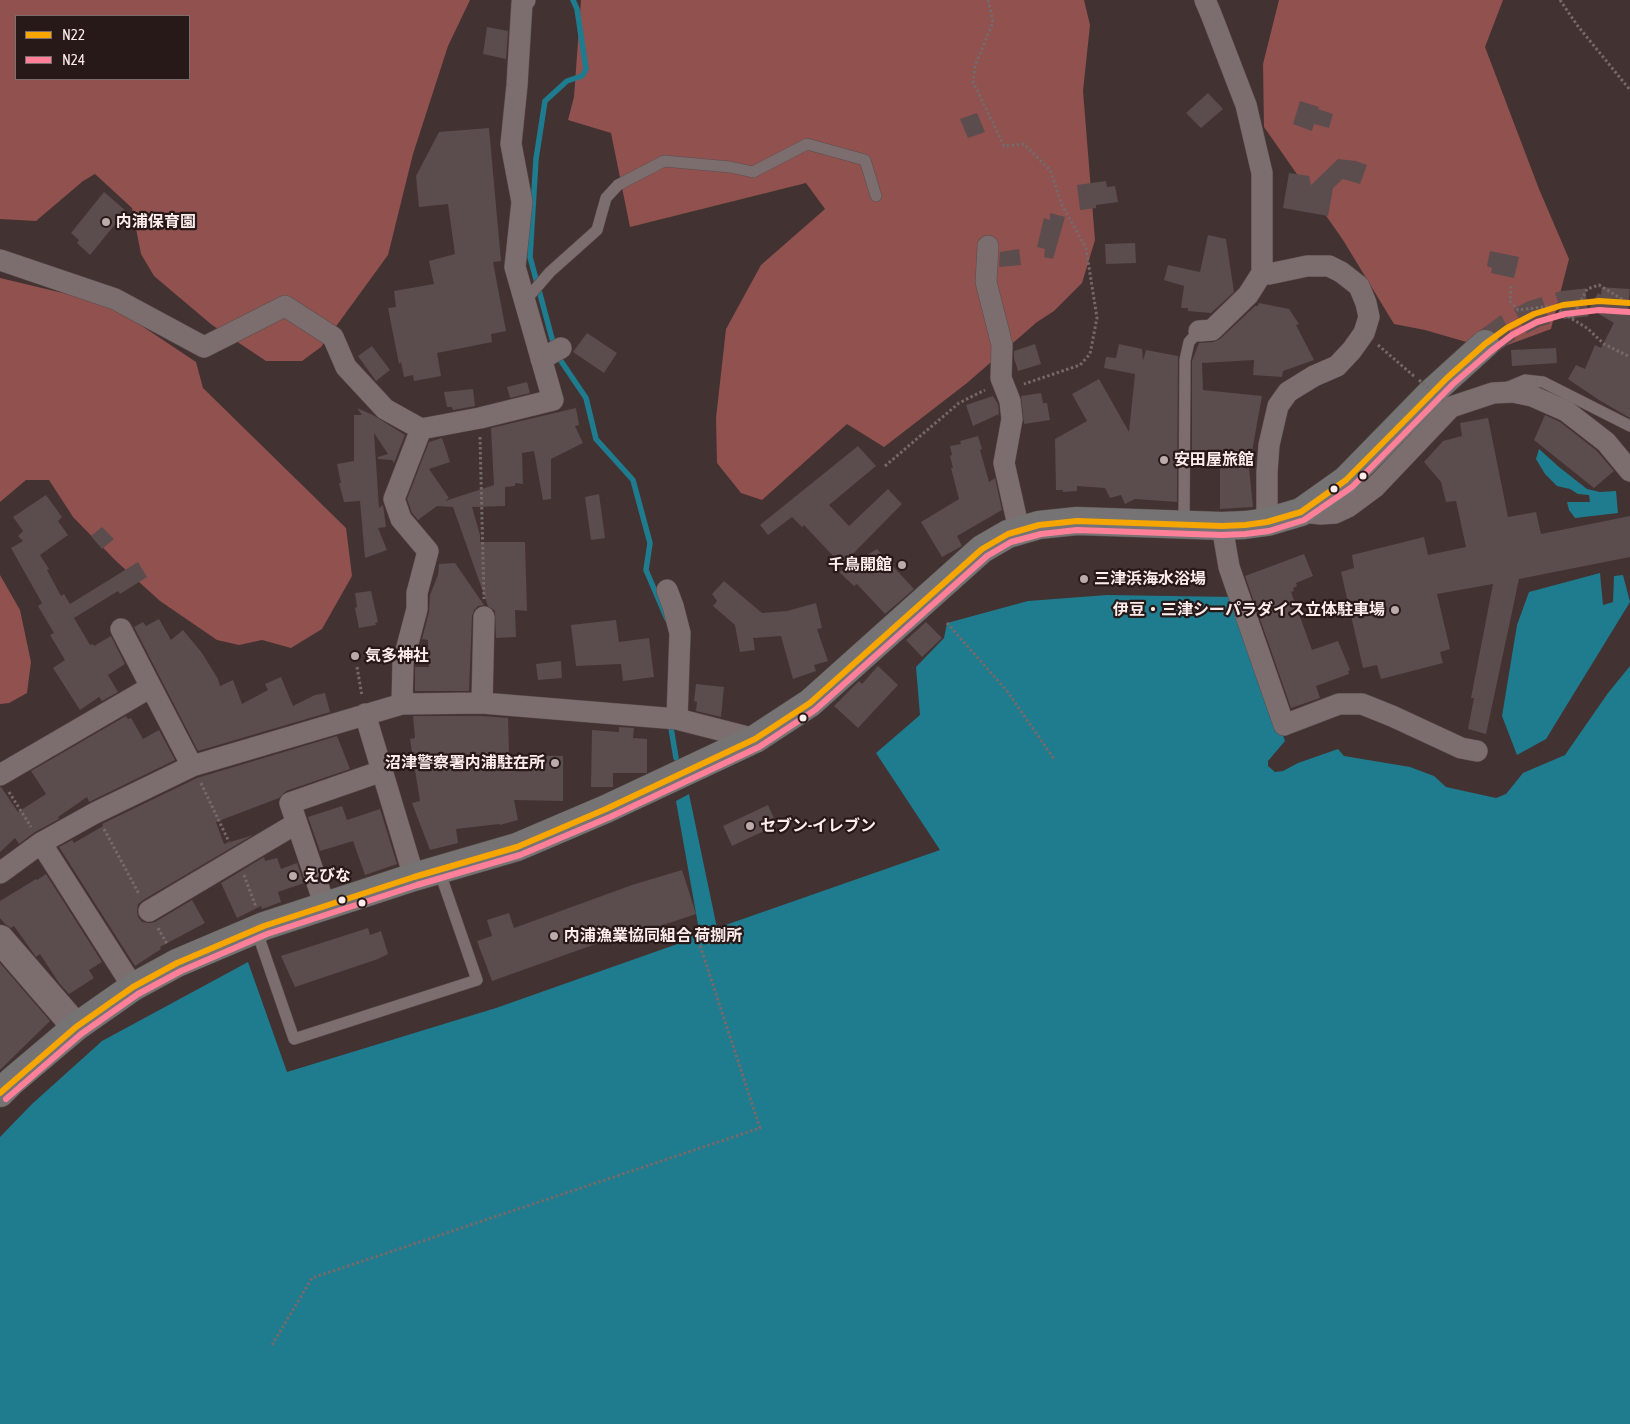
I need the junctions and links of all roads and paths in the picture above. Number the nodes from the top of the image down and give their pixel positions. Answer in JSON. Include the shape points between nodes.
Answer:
{"nodes":[{"id":1,"x":525,"y":0,"type":"edge"},
{"id":2,"x":988,"y":0,"type":"edge"},
{"id":3,"x":1205,"y":0,"type":"edge"},
{"id":4,"x":1560,"y":0,"type":"edge"},
{"id":5,"x":1630,"y":90,"type":"edge"},
{"id":6,"x":876,"y":196,"type":"dead end"},
{"id":7,"x":988,"y":246,"type":"dead end"},
{"id":8,"x":0,"y":260,"type":"edge"},
{"id":9,"x":1262,"y":273,"type":"junction"},
{"id":10,"x":1511,"y":286,"type":"dead end"},
{"id":11,"x":526,"y":299,"type":"junction"},
{"id":12,"x":1630,"y":304,"type":"edge"},
{"id":13,"x":1572,"y":318,"type":"junction"},
{"id":14,"x":1199,"y":331,"type":"joint"},
{"id":15,"x":1364,"y":333,"type":"junction"},
{"id":16,"x":1485,"y":344,"type":"tunnel mouth"},
{"id":17,"x":1630,"y":356,"type":"edge"},
{"id":18,"x":1002,"y":381,"type":"junction"},
{"id":19,"x":1493,"y":393,"type":"junction"},
{"id":20,"x":1010,"y":401,"type":"junction"},
{"id":21,"x":1444,"y":402,"type":"dead end"},
{"id":22,"x":480,"y":418,"type":"junction"},
{"id":23,"x":1630,"y":426,"type":"edge"},
{"id":24,"x":421,"y":429,"type":"junction"},
{"id":25,"x":885,"y":466,"type":"dead end"},
{"id":26,"x":1630,"y":471,"type":"edge"},
{"id":27,"x":1301,"y":512,"type":"junction"},
{"id":28,"x":1267,"y":522,"type":"junction"},
{"id":29,"x":1184,"y":524,"type":"junction"},
{"id":30,"x":1222,"y":526,"type":"junction"},
{"id":31,"x":1020,"y":530,"type":"junction"},
{"id":32,"x":667,"y":590,"type":"dead end"},
{"id":33,"x":484,"y":617,"type":"joint"},
{"id":34,"x":947,"y":623,"type":"dead end"},
{"id":35,"x":121,"y":629,"type":"dead end"},
{"id":36,"x":358,"y":667,"type":"dead end"},
{"id":37,"x":151,"y":687,"type":"junction"},
{"id":38,"x":482,"y":703,"type":"junction"},
{"id":39,"x":402,"y":704,"type":"junction"},
{"id":40,"x":365,"y":714,"type":"junction"},
{"id":41,"x":677,"y":719,"type":"junction"},
{"id":42,"x":755,"y":739,"type":"junction"},
{"id":43,"x":1477,"y":751,"type":"dead end"},
{"id":44,"x":1054,"y":759,"type":"dead end"},
{"id":45,"x":192,"y":766,"type":"junction"},
{"id":46,"x":382,"y":770,"type":"junction"},
{"id":47,"x":3,"y":780,"type":"edge"},
{"id":48,"x":95,"y":813,"type":"junction"},
{"id":49,"x":297,"y":823,"type":"junction"},
{"id":50,"x":41,"y":843,"type":"junction"},
{"id":51,"x":0,"y":873,"type":"edge"},
{"id":52,"x":426,"y":873,"type":"junction"},
{"id":53,"x":324,"y":906,"type":"junction"},
{"id":54,"x":149,"y":910,"type":"junction"},
{"id":55,"x":256,"y":930,"type":"junction"},
{"id":56,"x":696,"y":933,"type":"dead end"},
{"id":57,"x":0,"y":939,"type":"edge"},
{"id":58,"x":177,"y":963,"type":"junction"},
{"id":59,"x":133,"y":987,"type":"junction"},
{"id":60,"x":76,"y":1027,"type":"junction"},
{"id":61,"x":0,"y":1093,"type":"edge"},
{"id":62,"x":272,"y":1345,"type":"dead end"}],
"edges":[{"from":1,"to":11,"type":"street","via":[[522,3],[511,144],[522,202],[515,268]]},
{"from":2,"to":20,"type":"path","via":[[992,22],[974,66],[973,82],[1004,146],[1024,144],[1050,170],[1062,205],[1086,248],[1097,318],[1090,354],[1080,365],[1026,382],[1015,390]]},
{"from":3,"to":9,"type":"street","via":[[1246,105],[1262,174]]},
{"from":4,"to":5,"type":"path"},
{"from":6,"to":11,"type":"lane","via":[[865,160],[807,144],[753,172],[664,161],[618,185],[606,198],[597,230],[547,275]]},
{"from":7,"to":18,"type":"street","via":[[986,282],[1002,345]]},
{"from":8,"to":24,"type":"street","via":[[114,299],[204,347],[286,306],[333,337],[346,367],[385,409]]},
{"from":9,"to":14,"type":"street","via":[[1248,295],[1212,330]]},
{"from":9,"to":15,"type":"street","via":[[1307,266],[1329,266],[1342,272],[1359,286],[1366,303],[1369,317]]},
{"from":10,"to":13,"type":"path","via":[[1510,301],[1518,310],[1551,306]]},
{"from":11,"to":22,"type":"street","via":[[549,355],[553,400]]},
{"from":12,"to":13,"type":"path","via":[[1599,285],[1587,289]]},
{"from":13,"to":17,"type":"path","via":[[1604,344]]},
{"from":14,"to":29,"type":"lane","via":[[1189,342],[1184,360]]},
{"from":15,"to":21,"type":"path","bridge":true},
{"from":15,"to":28,"type":"street","via":[[1337,366],[1288,392],[1278,406],[1269,445]]},
{"from":16,"to":27,"type":"main road","via":[[1431,393],[1346,480]]},
{"from":18,"to":20,"type":"street"},
{"from":18,"to":25,"type":"path","via":[[959,403]]},
{"from":19,"to":23,"type":"lane","via":[[1525,380],[1543,382]]},
{"from":19,"to":26,"type":"street","via":[[1513,392],[1532,396],[1566,411],[1606,442]]},
{"from":19,"to":27,"type":"street","via":[[1450,407],[1374,487],[1348,507],[1335,513]]},
{"from":20,"to":31,"type":"street","via":[[1012,419],[1004,463]]},
{"from":22,"to":24,"type":"street"},
{"from":22,"to":33,"type":"path"},
{"from":24,"to":39,"type":"street","via":[[394,498],[401,518],[428,551],[417,593],[417,609],[402,662]]},
{"from":27,"to":28,"type":"main road"},
{"from":28,"to":30,"type":"main road"},
{"from":29,"to":30,"type":"main road"},
{"from":29,"to":31,"type":"main road","via":[[1077,521]]},
{"from":30,"to":43,"type":"street","via":[[1229,567],[1284,725],[1339,704],[1362,704],[1461,748]]},
{"from":31,"to":42,"type":"main road","via":[[982,549],[810,703]]},
{"from":32,"to":41,"type":"street","via":[[680,633]]},
{"from":33,"to":38,"type":"street"},
{"from":34,"to":44,"type":"path","via":[[1007,691]]},
{"from":35,"to":37,"type":"street"},
{"from":36,"to":40,"type":"path"},
{"from":37,"to":45,"type":"street"},
{"from":37,"to":47,"type":"street"},
{"from":38,"to":39,"type":"street"},
{"from":38,"to":41,"type":"street"},
{"from":39,"to":40,"type":"street"},
{"from":40,"to":45,"type":"street"},
{"from":40,"to":46,"type":"street"},
{"from":41,"to":42,"type":"street"},
{"from":42,"to":52,"type":"main road","via":[[517,847]]},
{"from":45,"to":48,"type":"street"},
{"from":46,"to":49,"type":"street","via":[[290,803]]},
{"from":46,"to":52,"type":"street"},
{"from":47,"to":50,"type":"path"},
{"from":48,"to":50,"type":"street"},
{"from":48,"to":54,"type":"path"},
{"from":49,"to":53,"type":"street"},
{"from":49,"to":54,"type":"street"},
{"from":50,"to":51,"type":"street"},
{"from":50,"to":59,"type":"street"},
{"from":52,"to":53,"type":"main road"},
{"from":52,"to":55,"type":"lane","via":[[477,980],[294,1039]]},
{"from":53,"to":55,"type":"main road"},
{"from":54,"to":58,"type":"path"},
{"from":55,"to":58,"type":"main road"},
{"from":56,"to":62,"type":"path","via":[[760,1128],[312,1278]]},
{"from":57,"to":60,"type":"main road"},
{"from":58,"to":59,"type":"main road"},
{"from":59,"to":60,"type":"main road"},
{"from":60,"to":61,"type":"main road"}]}
